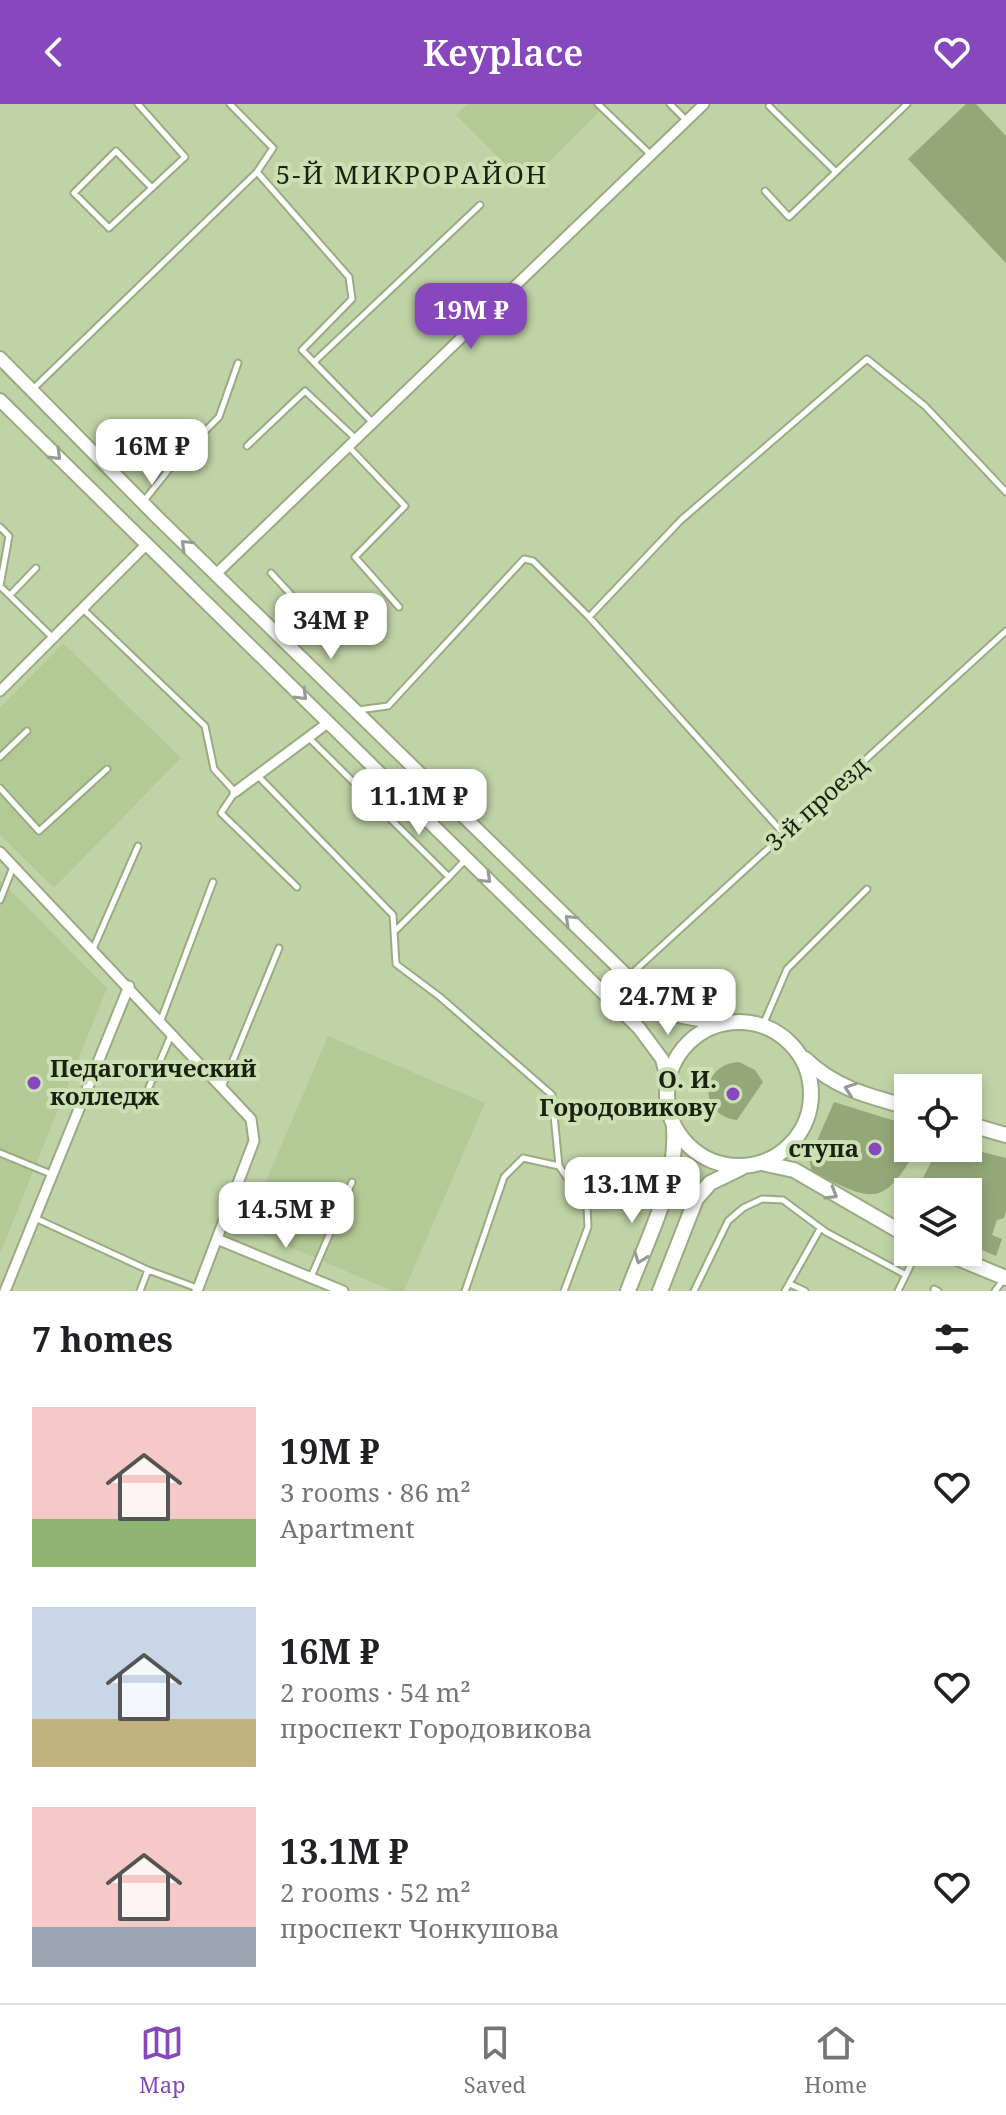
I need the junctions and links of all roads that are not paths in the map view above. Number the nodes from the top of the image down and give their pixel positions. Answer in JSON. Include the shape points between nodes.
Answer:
{"nodes":[{"id":1,"x":138,"y":104,"type":"edge"},
{"id":2,"x":230,"y":104,"type":"edge"},
{"id":3,"x":598,"y":104,"type":"edge"},
{"id":4,"x":670,"y":104,"type":"edge"},
{"id":5,"x":704,"y":104,"type":"edge"},
{"id":6,"x":907,"y":104,"type":"edge"},
{"id":7,"x":769,"y":106,"type":"edge"},
{"id":8,"x":686,"y":120,"type":"junction"},
{"id":9,"x":650,"y":154,"type":"junction"},
{"id":10,"x":257,"y":172,"type":"junction"},
{"id":11,"x":836,"y":172,"type":"junction"},
{"id":12,"x":152,"y":188,"type":"junction"},
{"id":13,"x":765,"y":191,"type":"dead end"},
{"id":14,"x":480,"y":205,"type":"dead end"},
{"id":15,"x":0,"y":358,"type":"edge"},
{"id":16,"x":314,"y":362,"type":"junction"},
{"id":17,"x":238,"y":363,"type":"dead end"},
{"id":18,"x":31,"y":391,"type":"junction"},
{"id":19,"x":0,"y":400,"type":"edge"},
{"id":20,"x":373,"y":423,"type":"junction"},
{"id":21,"x":351,"y":441,"type":"junction"},
{"id":22,"x":247,"y":446,"type":"dead end"},
{"id":23,"x":1006,"y":492,"type":"edge"},
{"id":24,"x":142,"y":503,"type":"junction"},
{"id":25,"x":157,"y":517,"type":"junction"},
{"id":26,"x":0,"y":527,"type":"edge"},
{"id":27,"x":142,"y":540,"type":"junction"},
{"id":28,"x":36,"y":568,"type":"dead end"},
{"id":29,"x":271,"y":573,"type":"dead end"},
{"id":30,"x":216,"y":574,"type":"junction"},
{"id":31,"x":10,"y":595,"type":"junction"},
{"id":32,"x":399,"y":607,"type":"dead end"},
{"id":33,"x":82,"y":608,"type":"junction"},
{"id":34,"x":589,"y":617,"type":"junction"},
{"id":35,"x":1006,"y":631,"type":"edge"},
{"id":36,"x":52,"y":637,"type":"junction"},
{"id":37,"x":282,"y":638,"type":"junction"},
{"id":38,"x":264,"y":657,"type":"junction"},
{"id":39,"x":0,"y":691,"type":"edge"},
{"id":40,"x":356,"y":710,"type":"junction"},
{"id":41,"x":329,"y":722,"type":"junction"},
{"id":42,"x":27,"y":731,"type":"dead end"},
{"id":43,"x":308,"y":737,"type":"junction"},
{"id":44,"x":0,"y":757,"type":"edge"},
{"id":45,"x":107,"y":769,"type":"dead end"},
{"id":46,"x":257,"y":775,"type":"junction"},
{"id":47,"x":0,"y":788,"type":"edge"},
{"id":48,"x":235,"y":792,"type":"junction"},
{"id":49,"x":784,"y":834,"type":"junction"},
{"id":50,"x":138,"y":846,"type":"dead end"},
{"id":51,"x":0,"y":852,"type":"edge"},
{"id":52,"x":467,"y":859,"type":"junction"},
{"id":53,"x":14,"y":866,"type":"junction"},
{"id":54,"x":449,"y":877,"type":"junction"},
{"id":55,"x":213,"y":882,"type":"dead end"},
{"id":56,"x":297,"y":887,"type":"dead end"},
{"id":57,"x":867,"y":889,"type":"dead end"},
{"id":58,"x":0,"y":900,"type":"edge"},
{"id":59,"x":392,"y":934,"type":"junction"},
{"id":60,"x":279,"y":948,"type":"dead end"},
{"id":61,"x":93,"y":949,"type":"junction"},
{"id":62,"x":628,"y":977,"type":"junction"},
{"id":63,"x":129,"y":986,"type":"junction"},
{"id":64,"x":161,"y":1020,"type":"junction"},
{"id":65,"x":721,"y":1024,"type":"junction"},
{"id":66,"x":763,"y":1025,"type":"junction"},
{"id":67,"x":173,"y":1032,"type":"junction"},
{"id":68,"x":801,"y":1056,"type":"junction"},
{"id":69,"x":668,"y":1083,"type":"junction"},
{"id":70,"x":149,"y":1087,"type":"dead end"},
{"id":71,"x":222,"y":1087,"type":"junction"},
{"id":72,"x":894,"y":1103,"type":"edge"},
{"id":73,"x":674,"y":1124,"type":"junction"},
{"id":74,"x":982,"y":1128,"type":"edge"},
{"id":75,"x":1006,"y":1135,"type":"edge"},
{"id":76,"x":0,"y":1153,"type":"edge"},
{"id":77,"x":757,"y":1164,"type":"junction"},
{"id":78,"x":559,"y":1166,"type":"junction"},
{"id":79,"x":52,"y":1174,"type":"junction"},
{"id":80,"x":352,"y":1182,"type":"dead end"},
{"id":81,"x":34,"y":1218,"type":"junction"},
{"id":82,"x":894,"y":1228,"type":"edge"},
{"id":83,"x":820,"y":1229,"type":"junction"},
{"id":84,"x":217,"y":1239,"type":"junction"},
{"id":85,"x":910,"y":1266,"type":"edge"},
{"id":86,"x":977,"y":1266,"type":"edge"},
{"id":87,"x":148,"y":1270,"type":"junction"},
{"id":88,"x":906,"y":1275,"type":"junction"},
{"id":89,"x":310,"y":1278,"type":"junction"},
{"id":90,"x":1006,"y":1278,"type":"edge"},
{"id":91,"x":790,"y":1284,"type":"junction"},
{"id":92,"x":198,"y":1290,"type":"edge"},
{"id":93,"x":5,"y":1291,"type":"edge"},
{"id":94,"x":140,"y":1291,"type":"edge"},
{"id":95,"x":343,"y":1291,"type":"edge"},
{"id":96,"x":465,"y":1291,"type":"edge"},
{"id":97,"x":564,"y":1291,"type":"edge"},
{"id":98,"x":628,"y":1291,"type":"edge"},
{"id":99,"x":660,"y":1291,"type":"edge"},
{"id":100,"x":694,"y":1291,"type":"edge"},
{"id":101,"x":785,"y":1291,"type":"edge"},
{"id":102,"x":805,"y":1291,"type":"edge"},
{"id":103,"x":898,"y":1291,"type":"edge"},
{"id":104,"x":995,"y":1291,"type":"edge"}],
"edges":[{"from":1,"to":12,"type":"lane","via":[[185,157]]},
{"from":2,"to":10,"type":"lane","via":[[273,148]]},
{"from":3,"to":9,"type":"lane"},
{"from":4,"to":8,"type":"lane"},
{"from":5,"to":8,"type":"street"},
{"from":6,"to":11,"type":"lane"},
{"from":7,"to":11,"type":"lane"},
{"from":8,"to":9,"type":"street"},
{"from":9,"to":20,"type":"street"},
{"from":10,"to":16,"type":"lane","via":[[349,277],[352,299],[302,350]]},
{"from":10,"to":18,"type":"lane"},
{"from":11,"to":13,"type":"lane","via":[[789,217]]},
{"from":12,"to":12,"type":"lane","via":[[109,228],[74,193],[116,151]]},
{"from":14,"to":16,"type":"lane"},
{"from":15,"to":18,"type":"street"},
{"from":16,"to":20,"type":"lane"},
{"from":17,"to":24,"type":"lane","via":[[219,417]]},
{"from":18,"to":24,"type":"street"},
{"from":19,"to":27,"type":"street","one_way":true},
{"from":20,"to":21,"type":"street"},
{"from":21,"to":22,"type":"lane","via":[[305,391]]},
{"from":21,"to":30,"type":"street"},
{"from":21,"to":32,"type":"lane","via":[[405,506],[355,557]]},
{"from":23,"to":34,"type":"lane","via":[[925,406],[867,359],[681,520]]},
{"from":24,"to":25,"type":"street"},
{"from":25,"to":27,"type":"street"},
{"from":30,"to":25,"type":"street","one_way":true},
{"from":26,"to":31,"type":"lane","via":[[9,536],[0,586]]},
{"from":27,"to":33,"type":"street"},
{"from":27,"to":38,"type":"street"},
{"from":28,"to":31,"type":"lane"},
{"from":29,"to":37,"type":"lane","via":[[308,613]]},
{"from":30,"to":37,"type":"street"},
{"from":31,"to":36,"type":"lane"},
{"from":33,"to":36,"type":"street"},
{"from":33,"to":48,"type":"lane","via":[[205,726],[214,769]]},
{"from":34,"to":40,"type":"lane","via":[[533,561],[524,559],[388,706]]},
{"from":34,"to":49,"type":"lane"},
{"from":35,"to":49,"type":"lane","name":"3-й проезд"},
{"from":36,"to":39,"type":"street"},
{"from":37,"to":38,"type":"street"},
{"from":37,"to":40,"type":"street"},
{"from":38,"to":41,"type":"street","one_way":true},
{"from":62,"to":40,"type":"street","one_way":true},
{"from":41,"to":43,"type":"street"},
{"from":41,"to":52,"type":"street"},
{"from":42,"to":44,"type":"lane"},
{"from":43,"to":46,"type":"street"},
{"from":43,"to":54,"type":"lane"},
{"from":45,"to":47,"type":"lane","via":[[39,831]]},
{"from":46,"to":48,"type":"street"},
{"from":46,"to":59,"type":"lane","via":[[393,915],[397,926]]},
{"from":48,"to":56,"type":"lane","via":[[221,813]]},
{"from":49,"to":62,"type":"lane","name":"3-й проезд"},
{"from":50,"to":61,"type":"lane"},
{"from":51,"to":53,"type":"street"},
{"from":52,"to":54,"type":"lane"},
{"from":52,"to":69,"type":"street","one_way":true,"via":[[655,1046]]},
{"from":53,"to":58,"type":"lane"},
{"from":53,"to":61,"type":"street"},
{"from":54,"to":59,"type":"lane"},
{"from":55,"to":64,"type":"lane"},
{"from":57,"to":66,"type":"lane","via":[[787,969]]},
{"from":59,"to":78,"type":"lane","via":[[396,964],[552,1095]]},
{"from":60,"to":71,"type":"lane"},
{"from":61,"to":63,"type":"street"},
{"from":62,"to":65,"type":"street","via":[[672,1015]]},
{"from":63,"to":64,"type":"street"},
{"from":63,"to":79,"type":"street"},
{"from":64,"to":67,"type":"street"},
{"from":65,"to":66,"type":"main road"},
{"from":65,"to":69,"type":"main road","via":[[686,1045]]},
{"from":66,"to":68,"type":"main road","via":[[785,1037]]},
{"from":67,"to":70,"type":"lane"},
{"from":67,"to":71,"type":"street"},
{"from":72,"to":68,"type":"main road","one_way":true,"via":[[845,1089]]},
{"from":68,"to":77,"type":"main road","via":[[810,1079],[807,1121],[781,1153]]},
{"from":69,"to":73,"type":"main road"},
{"from":71,"to":84,"type":"street","via":[[251,1119],[254,1141]]},
{"from":73,"to":77,"type":"main road","via":[[701,1155],[720,1164]]},
{"from":73,"to":98,"type":"main road","one_way":true,"via":[[671,1173]]},
{"from":74,"to":75,"type":"main road"},
{"from":76,"to":79,"type":"lane"},
{"from":77,"to":82,"type":"main road","one_way":true,"via":[[794,1170]]},
{"from":77,"to":99,"type":"main road","via":[[703,1188]]},
{"from":78,"to":96,"type":"lane","via":[[523,1158],[504,1177]]},
{"from":78,"to":97,"type":"lane","via":[[587,1207],[588,1227]]},
{"from":79,"to":81,"type":"street"},
{"from":80,"to":89,"type":"lane"},
{"from":81,"to":87,"type":"lane"},
{"from":81,"to":93,"type":"street"},
{"from":83,"to":88,"type":"lane"},
{"from":83,"to":91,"type":"lane"},
{"from":83,"to":100,"type":"lane","via":[[783,1200],[762,1199],[743,1208],[728,1221]]},
{"from":84,"to":89,"type":"street"},
{"from":84,"to":92,"type":"street"},
{"from":85,"to":88,"type":"lane"},
{"from":86,"to":90,"type":"main road"},
{"from":87,"to":92,"type":"lane"},
{"from":87,"to":94,"type":"lane"},
{"from":88,"to":103,"type":"lane"},
{"from":89,"to":95,"type":"street"},
{"from":90,"to":104,"type":"lane"},
{"from":91,"to":101,"type":"lane"},
{"from":91,"to":102,"type":"lane"}]}
